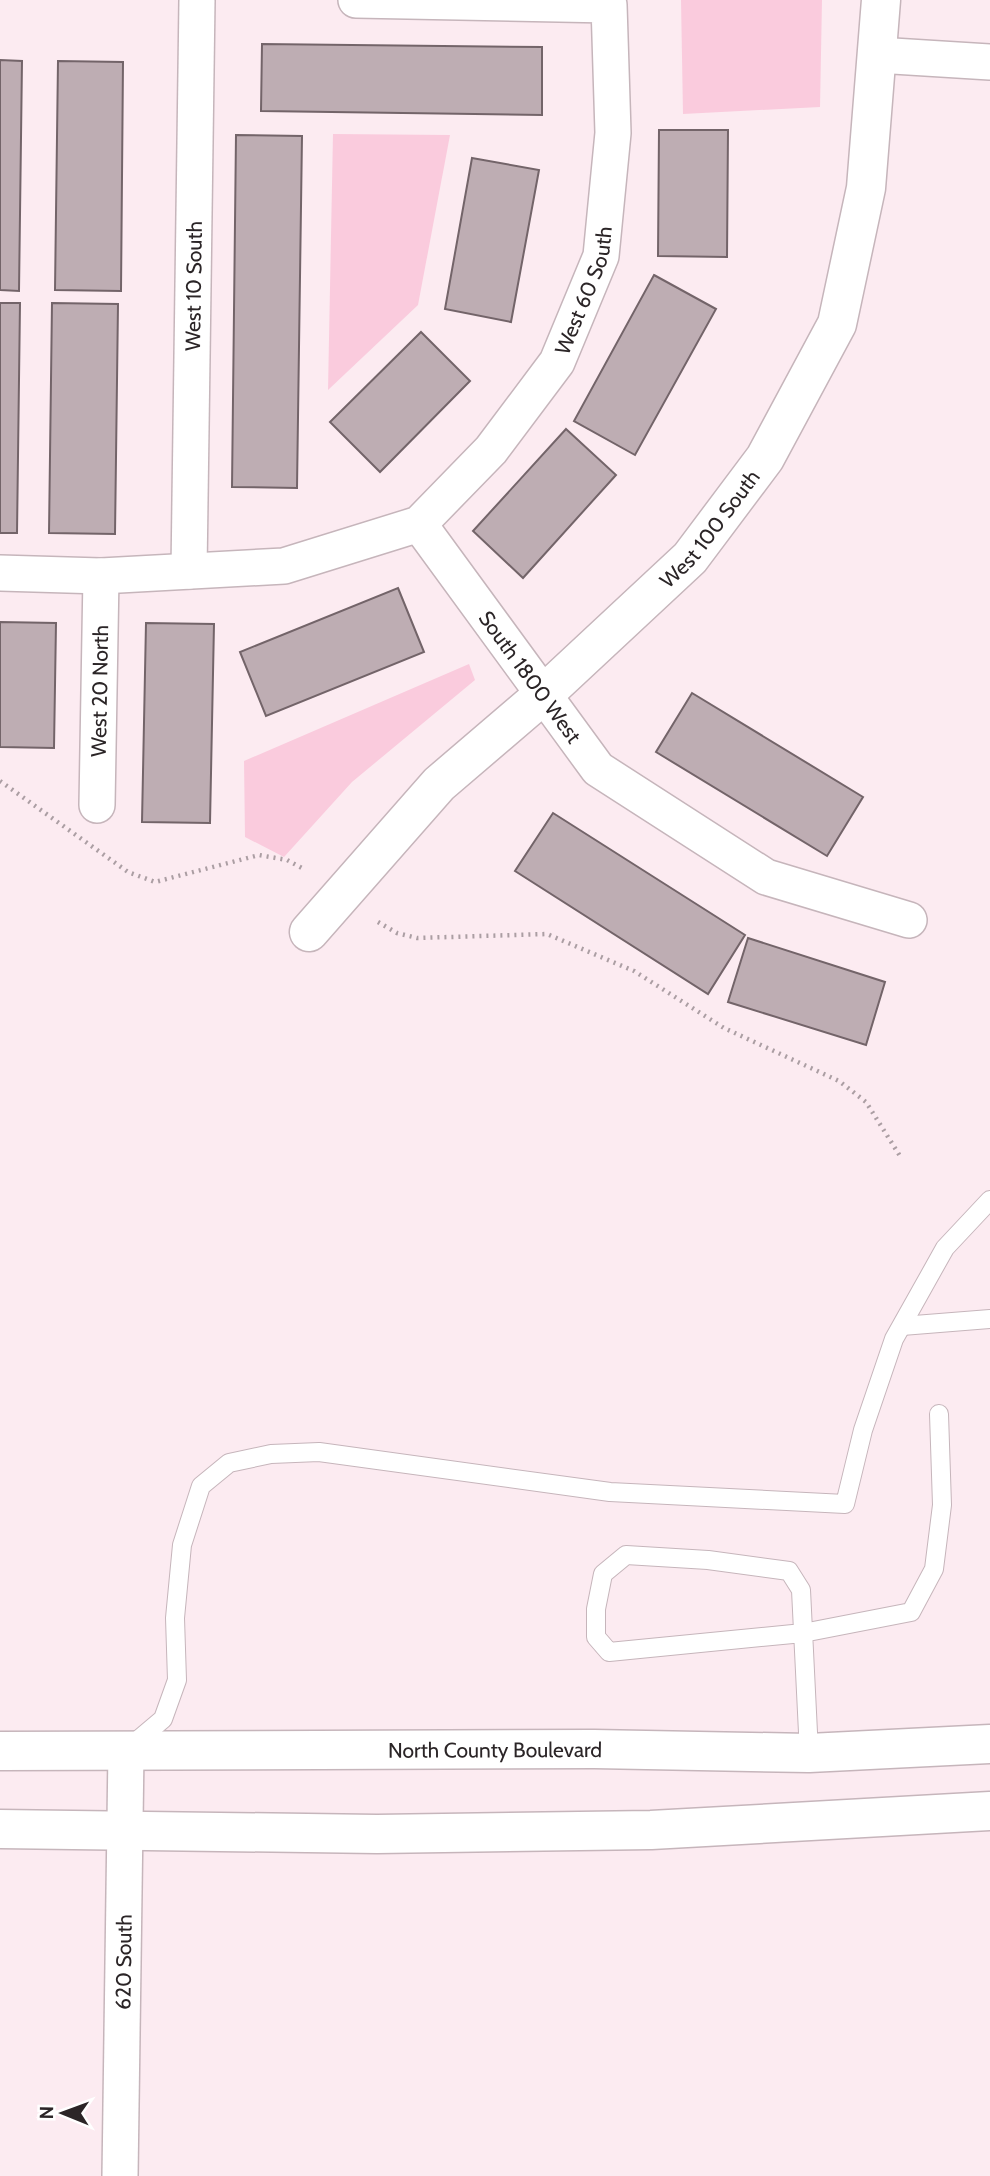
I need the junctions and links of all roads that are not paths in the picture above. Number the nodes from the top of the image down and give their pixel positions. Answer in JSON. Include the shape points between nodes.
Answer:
{"nodes":[{"id":1,"x":197,"y":0,"type":"edge"},
{"id":2,"x":356,"y":0,"type":"edge"},
{"id":3,"x":881,"y":0,"type":"edge"},
{"id":4,"x":877,"y":55,"type":"junction"},
{"id":5,"x":990,"y":62,"type":"edge"},
{"id":6,"x":419,"y":524,"type":"junction"},
{"id":7,"x":189,"y":572,"type":"junction"},
{"id":8,"x":0,"y":573,"type":"edge"},
{"id":9,"x":101,"y":576,"type":"junction"},
{"id":10,"x":543,"y":695,"type":"junction"},
{"id":11,"x":97,"y":805,"type":"dead end"},
{"id":12,"x":909,"y":920,"type":"dead end"},
{"id":13,"x":310,"y":932,"type":"dead end"},
{"id":14,"x":990,"y":1200,"type":"edge"},
{"id":15,"x":990,"y":1319,"type":"edge"},
{"id":16,"x":902,"y":1326,"type":"junction"},
{"id":17,"x":939,"y":1414,"type":"dead end"},
{"id":18,"x":803,"y":1633,"type":"junction"},
{"id":19,"x":990,"y":1744,"type":"edge"},
{"id":20,"x":0,"y":1751,"type":"edge"},
{"id":21,"x":126,"y":1751,"type":"junction"},
{"id":22,"x":809,"y":1753,"type":"junction"},
{"id":23,"x":990,"y":1811,"type":"edge"},
{"id":24,"x":0,"y":1829,"type":"edge"},
{"id":25,"x":125,"y":1831,"type":"junction"},
{"id":26,"x":120,"y":2176,"type":"edge"}],
"edges":[{"from":1,"to":7,"type":"street","name":"West 10 South"},
{"from":2,"to":6,"type":"street","name":"West 60 South","via":[[609,5],[613,134],[601,256],[557,362],[491,450]]},
{"from":3,"to":4,"type":"main road","name":"West 100 South"},
{"from":4,"to":5,"type":"street"},
{"from":4,"to":10,"type":"main road","name":"West 100 South","via":[[866,188],[837,324],[765,458],[690,558]]},
{"from":6,"to":7,"type":"street","via":[[284,566]]},
{"from":6,"to":10,"type":"street","name":"South 1800 West"},
{"from":7,"to":9,"type":"street"},
{"from":8,"to":9,"type":"street"},
{"from":9,"to":11,"type":"street","name":"West 20 North"},
{"from":10,"to":12,"type":"street","name":"South 1800 West","via":[[598,769],[766,877]]},
{"from":10,"to":13,"type":"main road","name":"West 100 South","via":[[439,783]]},
{"from":14,"to":16,"type":"lane","via":[[945,1248]]},
{"from":15,"to":16,"type":"lane"},
{"from":16,"to":21,"type":"lane","via":[[863,1430],[845,1504],[610,1492],[319,1452],[229,1462],[201,1486],[182,1545],[175,1618],[177,1680],[163,1719]]},
{"from":17,"to":18,"type":"lane","via":[[942,1505],[934,1569],[911,1612]]},
{"from":18,"to":18,"type":"lane","via":[[801,1590],[789,1571],[626,1555],[603,1574],[596,1637],[609,1652]]},
{"from":18,"to":22,"type":"lane"},
{"from":19,"to":22,"type":"main road","name":"North County Boulevard"},
{"from":20,"to":21,"type":"main road","name":"North County Boulevard"},
{"from":21,"to":22,"type":"main road","name":"North County Boulevard"},
{"from":21,"to":25,"type":"street","name":"620 South"},
{"from":23,"to":25,"type":"main road","via":[[651,1830]]},
{"from":24,"to":25,"type":"main road"},
{"from":25,"to":26,"type":"street","name":"620 South"}]}
